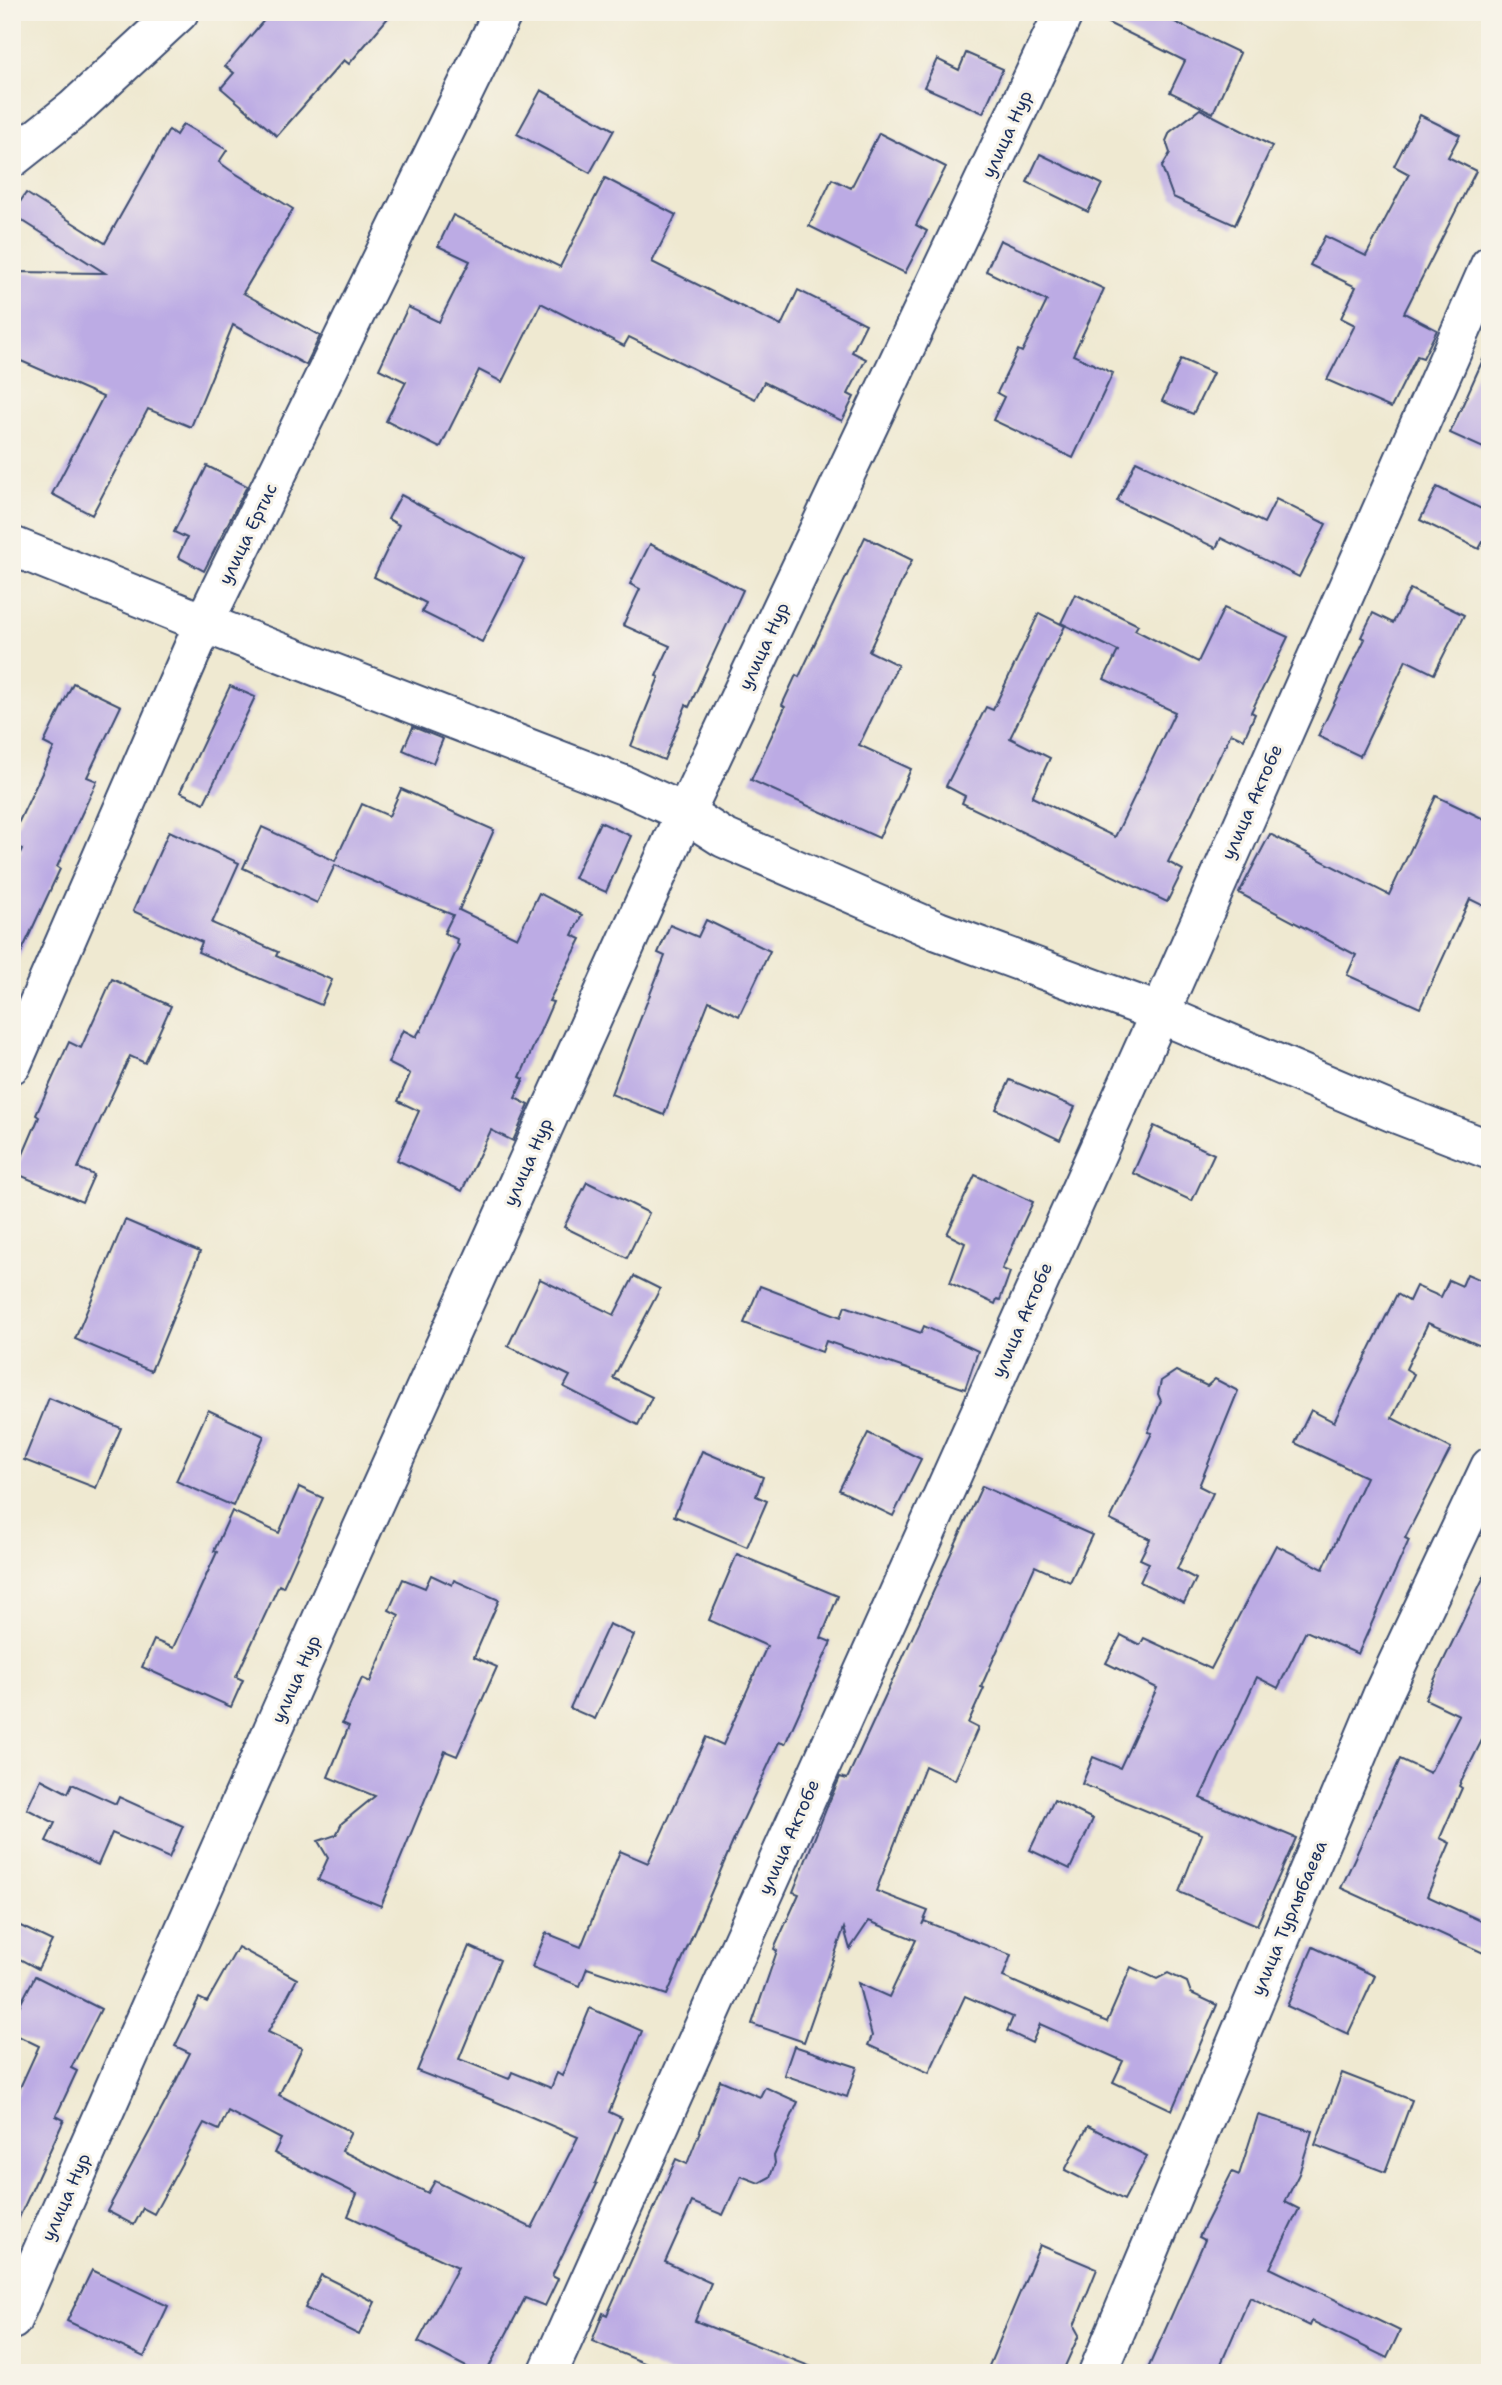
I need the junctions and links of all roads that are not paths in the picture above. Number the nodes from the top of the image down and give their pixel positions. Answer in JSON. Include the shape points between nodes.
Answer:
{"nodes":[{"id":1,"x":179,"y":12,"type":"edge"},
{"id":2,"x":503,"y":12,"type":"edge"},
{"id":3,"x":1064,"y":12,"type":"edge"},
{"id":4,"x":12,"y":158,"type":"edge"},
{"id":5,"x":1490,"y":265,"type":"edge"},
{"id":6,"x":12,"y":547,"type":"edge"},
{"id":7,"x":204,"y":623,"type":"junction"},
{"id":8,"x":685,"y":813,"type":"junction"},
{"id":9,"x":1159,"y":1014,"type":"junction"},
{"id":10,"x":12,"y":1064,"type":"edge"},
{"id":11,"x":1490,"y":1150,"type":"edge"},
{"id":12,"x":1490,"y":1467,"type":"edge"},
{"id":13,"x":12,"y":2320,"type":"edge"},
{"id":14,"x":548,"y":2373,"type":"edge"},
{"id":15,"x":1098,"y":2373,"type":"edge"}],
"edges":[{"from":1,"to":4,"type":"street","via":[[74,110]]},
{"from":2,"to":7,"type":"street","name":"улица Ертис"},
{"from":3,"to":8,"type":"street","name":"улица Нур"},
{"from":5,"to":9,"type":"street","name":"улица Актобе"},
{"from":6,"to":7,"type":"street"},
{"from":7,"to":8,"type":"street"},
{"from":7,"to":10,"type":"street","name":"улица Ертис"},
{"from":8,"to":9,"type":"street","via":[[724,838],[938,931]]},
{"from":8,"to":13,"type":"street","name":"улица Нур"},
{"from":9,"to":11,"type":"street"},
{"from":9,"to":14,"type":"street","name":"улица Актобе"},
{"from":12,"to":15,"type":"street","name":"улица Турлыбаева","via":[[1382,1696]]}]}
